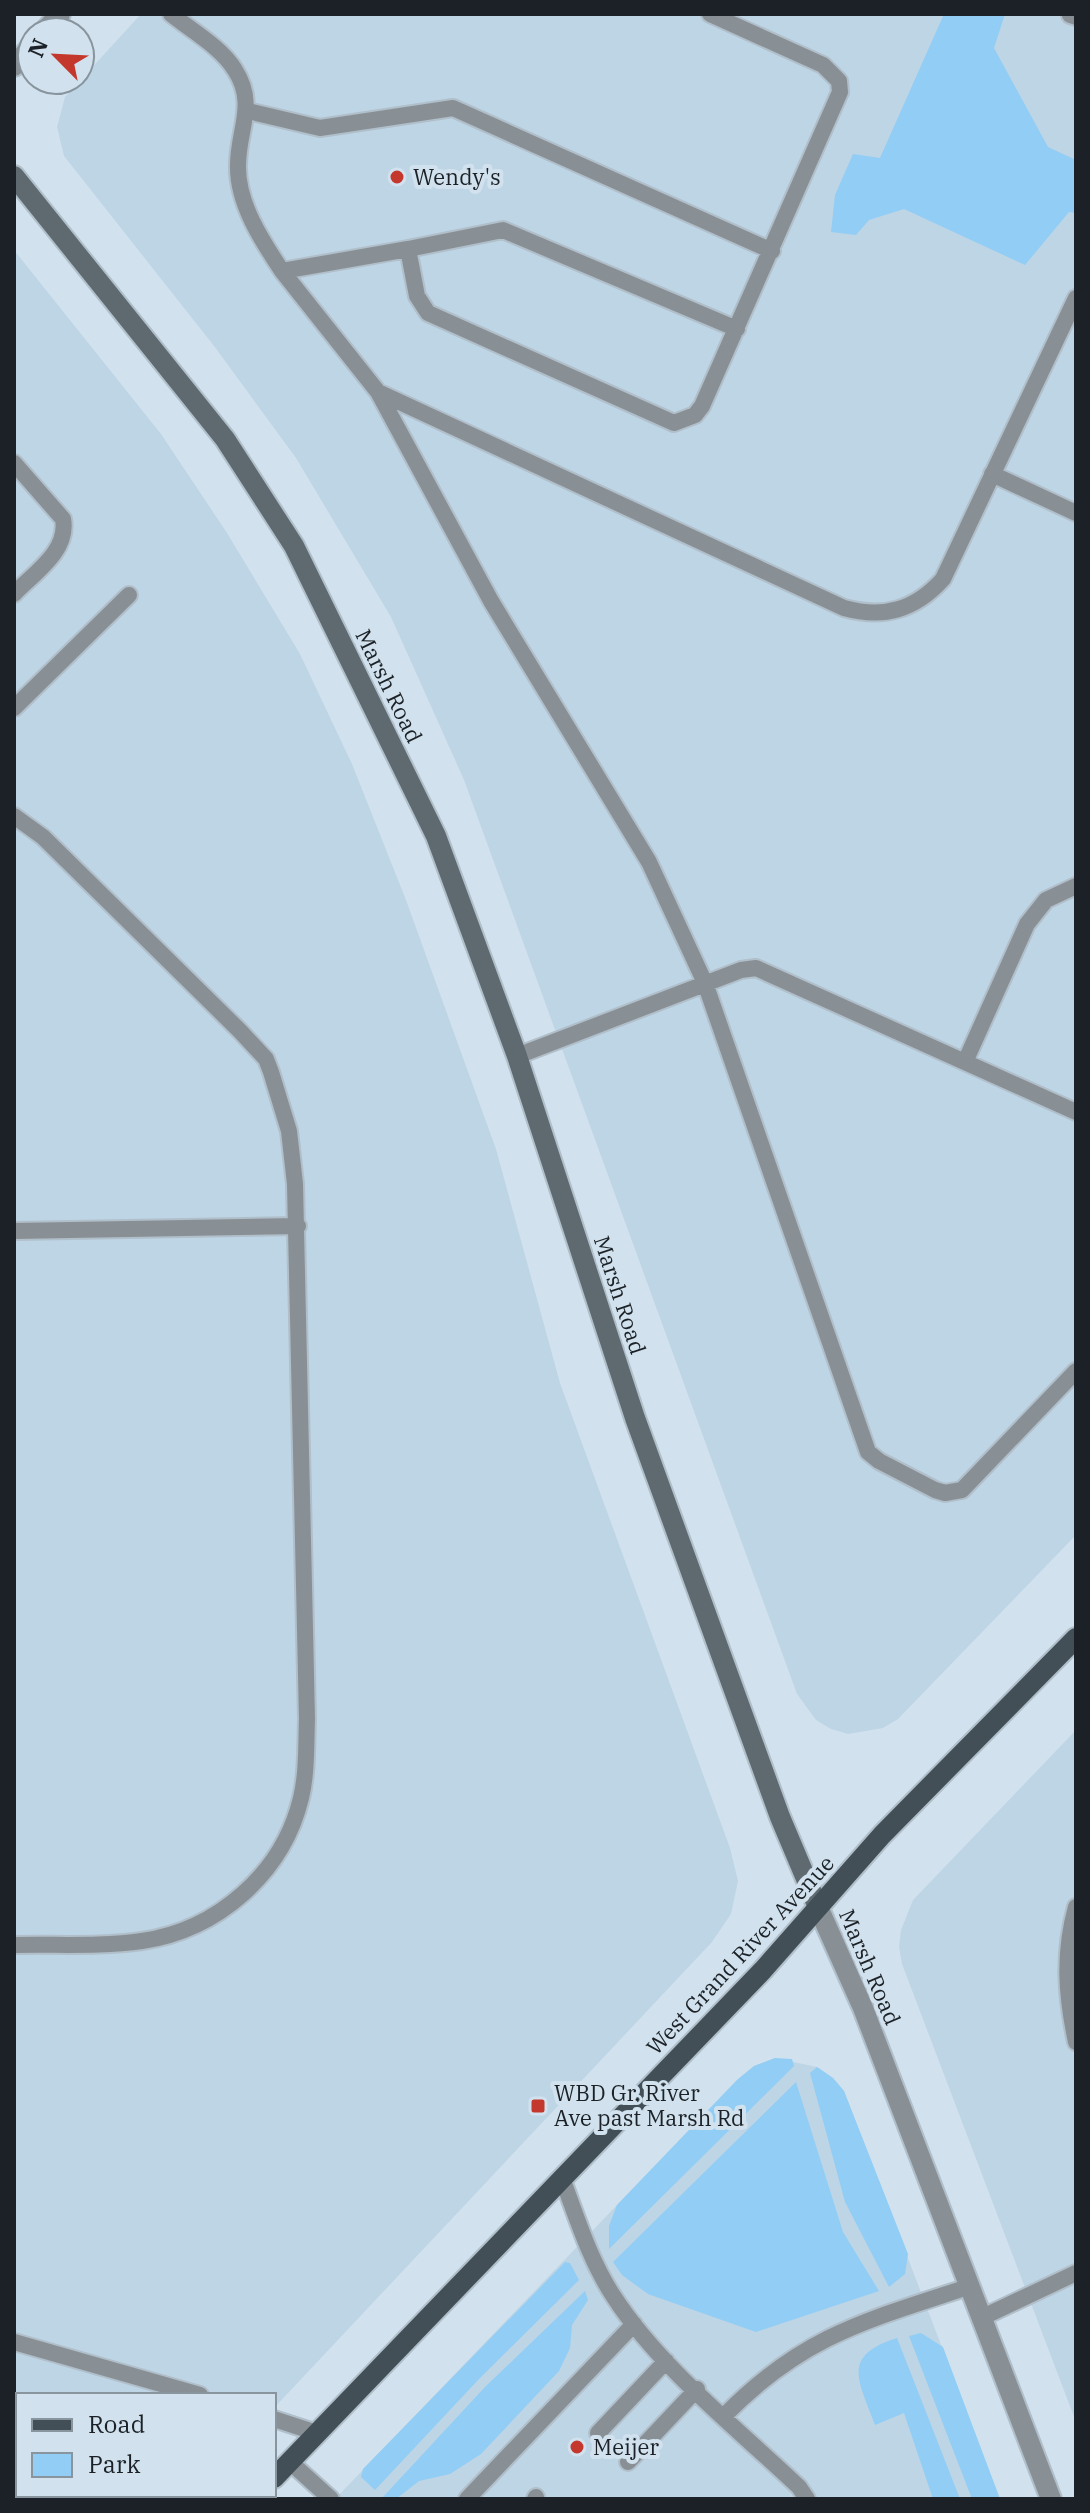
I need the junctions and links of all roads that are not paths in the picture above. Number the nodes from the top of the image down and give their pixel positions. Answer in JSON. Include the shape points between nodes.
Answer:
{"nodes":[{"id":1,"x":171,"y":14,"type":"edge"},
{"id":2,"x":710,"y":14,"type":"edge"},
{"id":3,"x":1070,"y":15,"type":"edge"},
{"id":4,"x":1076,"y":17,"type":"edge"},
{"id":5,"x":248,"y":111,"type":"junction"},
{"id":6,"x":14,"y":176,"type":"edge"},
{"id":7,"x":408,"y":249,"type":"junction"},
{"id":8,"x":772,"y":251,"type":"junction"},
{"id":9,"x":282,"y":271,"type":"junction"},
{"id":10,"x":1076,"y":298,"type":"edge"},
{"id":11,"x":737,"y":329,"type":"junction"},
{"id":12,"x":378,"y":392,"type":"junction"},
{"id":13,"x":14,"y":463,"type":"edge"},
{"id":14,"x":992,"y":474,"type":"junction"},
{"id":15,"x":1076,"y":513,"type":"edge"},
{"id":16,"x":14,"y":594,"type":"edge"},
{"id":17,"x":129,"y":595,"type":"dead end"},
{"id":18,"x":14,"y":708,"type":"edge"},
{"id":19,"x":14,"y":816,"type":"edge"},
{"id":20,"x":1076,"y":886,"type":"edge"},
{"id":21,"x":705,"y":983,"type":"junction"},
{"id":22,"x":517,"y":1056,"type":"junction"},
{"id":23,"x":965,"y":1062,"type":"junction"},
{"id":24,"x":1076,"y":1112,"type":"edge"},
{"id":25,"x":298,"y":1226,"type":"junction"},
{"id":26,"x":14,"y":1231,"type":"edge"},
{"id":27,"x":1076,"y":1371,"type":"edge"},
{"id":28,"x":1076,"y":1638,"type":"edge"},
{"id":29,"x":818,"y":1907,"type":"junction"},
{"id":30,"x":1076,"y":1907,"type":"edge"},
{"id":31,"x":14,"y":1945,"type":"edge"},
{"id":32,"x":1076,"y":2042,"type":"edge"},
{"id":33,"x":562,"y":2178,"type":"junction"},
{"id":34,"x":1076,"y":2273,"type":"edge"},
{"id":35,"x":971,"y":2286,"type":"junction"},
{"id":36,"x":983,"y":2317,"type":"junction"},
{"id":37,"x":634,"y":2324,"type":"junction"},
{"id":38,"x":14,"y":2342,"type":"edge"},
{"id":39,"x":666,"y":2361,"type":"junction"},
{"id":40,"x":697,"y":2389,"type":"junction"},
{"id":41,"x":193,"y":2393,"type":"edge"},
{"id":42,"x":724,"y":2416,"type":"junction"},
{"id":43,"x":276,"y":2420,"type":"edge"},
{"id":44,"x":317,"y":2433,"type":"junction"},
{"id":45,"x":598,"y":2433,"type":"dead end"},
{"id":46,"x":289,"y":2461,"type":"junction"},
{"id":47,"x":628,"y":2462,"type":"dead end"},
{"id":48,"x":276,"y":2476,"type":"edge"},
{"id":49,"x":798,"y":2495,"type":"edge"},
{"id":50,"x":331,"y":2499,"type":"edge"},
{"id":51,"x":467,"y":2499,"type":"edge"},
{"id":52,"x":1051,"y":2499,"type":"edge"}],
"edges":[{"from":1,"to":5,"type":"lane","via":[[226,59],[242,83]]},
{"from":2,"to":8,"type":"lane","via":[[823,65],[839,81],[838,104]]},
{"from":3,"to":4,"type":"lane"},
{"from":5,"to":8,"type":"lane","via":[[320,128],[453,108]]},
{"from":5,"to":9,"type":"lane","via":[[240,182],[258,231]]},
{"from":6,"to":22,"type":"main road","name":"Marsh Road","via":[[225,439],[294,546],[436,836]]},
{"from":7,"to":9,"type":"lane"},
{"from":7,"to":11,"type":"lane","via":[[503,230]]},
{"from":7,"to":11,"type":"lane","via":[[419,302],[428,313],[664,421],[686,422],[695,415]]},
{"from":8,"to":11,"type":"lane"},
{"from":9,"to":12,"type":"lane"},
{"from":10,"to":14,"type":"lane"},
{"from":12,"to":14,"type":"lane","via":[[861,613],[895,612],[930,593],[943,579]]},
{"from":12,"to":21,"type":"lane","via":[[491,601],[649,862]]},
{"from":13,"to":16,"type":"lane","via":[[65,528],[60,547]]},
{"from":14,"to":15,"type":"lane"},
{"from":17,"to":18,"type":"lane"},
{"from":19,"to":25,"type":"lane","via":[[43,837],[266,1059],[289,1131]]},
{"from":20,"to":23,"type":"lane","via":[[1046,900],[1027,924]]},
{"from":21,"to":22,"type":"lane"},
{"from":21,"to":23,"type":"lane","via":[[748,968],[763,970]]},
{"from":21,"to":27,"type":"lane","via":[[873,1457],[935,1490],[962,1490]]},
{"from":22,"to":29,"type":"main road","name":"Marsh Road","via":[[635,1418],[780,1817]]},
{"from":23,"to":24,"type":"lane"},
{"from":25,"to":26,"type":"lane"},
{"from":25,"to":31,"type":"lane","via":[[307,1719],[305,1774],[295,1819],[267,1870],[244,1894],[188,1929],[142,1941]]},
{"from":28,"to":29,"type":"main road","name":"West Grand River Avenue"},
{"from":29,"to":33,"type":"main road","name":"West Grand River Avenue"},
{"from":29,"to":35,"type":"street","name":"Marsh Road"},
{"from":30,"to":32,"type":"lane","via":[[1066,1958]]},
{"from":33,"to":37,"type":"lane","via":[[597,2269]]},
{"from":33,"to":44,"type":"main road","name":"West Grand River Avenue"},
{"from":34,"to":36,"type":"lane"},
{"from":35,"to":36,"type":"street","name":"Marsh Road"},
{"from":35,"to":42,"type":"lane","via":[[812,2344]]},
{"from":36,"to":52,"type":"street","name":"Marsh Road"},
{"from":37,"to":39,"type":"lane"},
{"from":37,"to":51,"type":"lane"},
{"from":38,"to":41,"type":"lane"},
{"from":39,"to":40,"type":"lane"},
{"from":39,"to":45,"type":"lane"},
{"from":40,"to":42,"type":"lane"},
{"from":40,"to":47,"type":"lane"},
{"from":42,"to":49,"type":"lane"},
{"from":43,"to":44,"type":"lane"},
{"from":44,"to":46,"type":"main road","name":"West Grand River Avenue"},
{"from":46,"to":48,"type":"main road","name":"West Grand River Avenue"},
{"from":46,"to":50,"type":"lane"}]}
